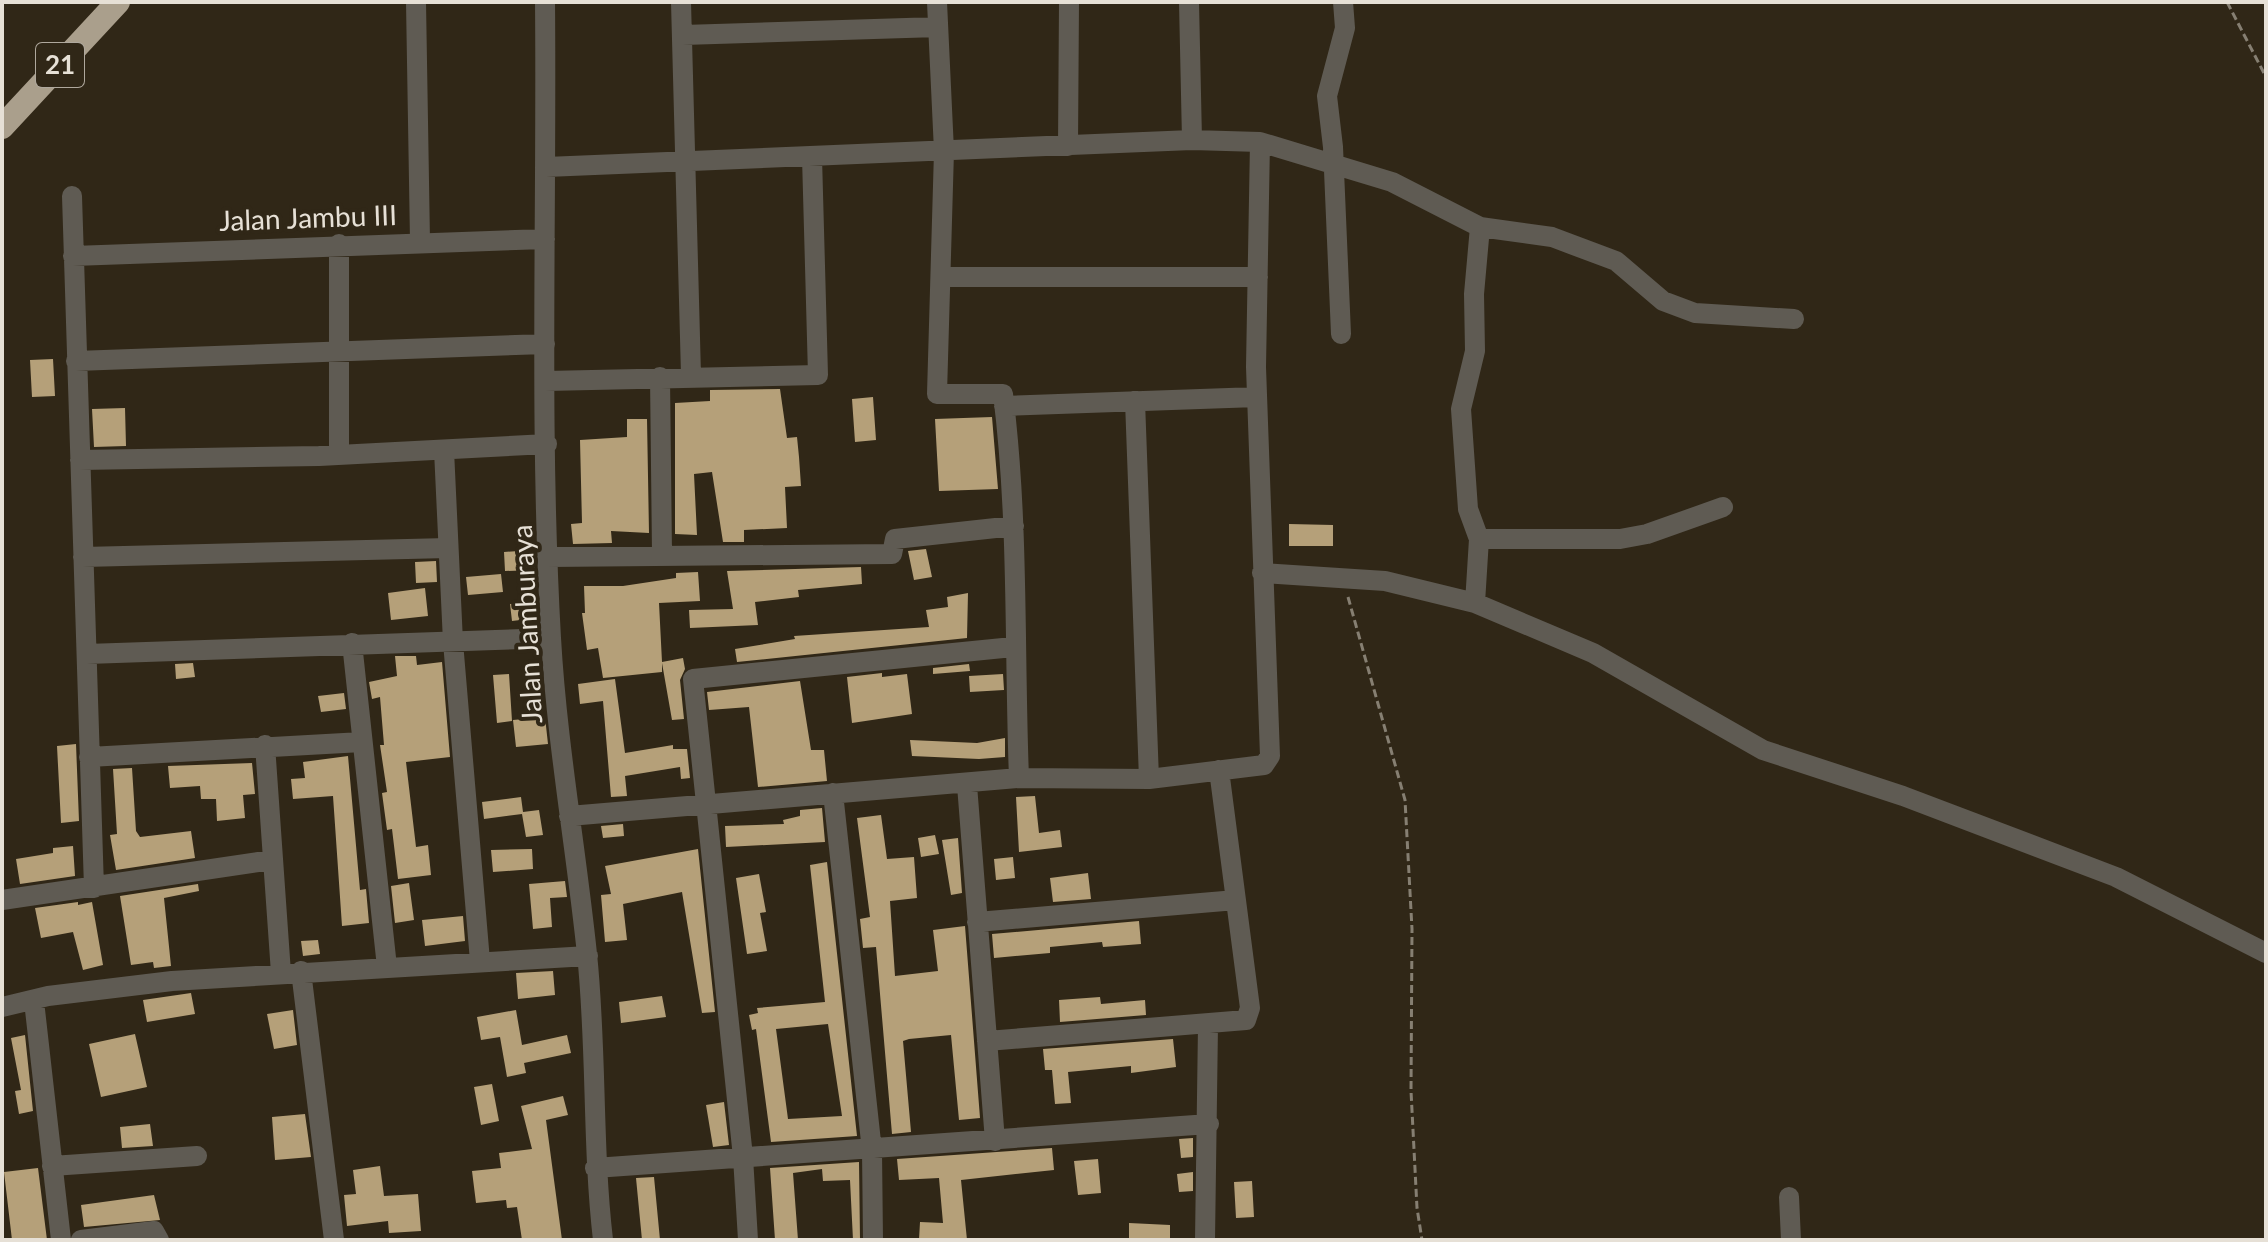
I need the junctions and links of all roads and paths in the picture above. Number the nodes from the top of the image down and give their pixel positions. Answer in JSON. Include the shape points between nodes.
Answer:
{"nodes":[{"id":1,"x":118,"y":2,"type":"edge"},
{"id":2,"x":416,"y":2,"type":"edge"},
{"id":3,"x":545,"y":2,"type":"edge"},
{"id":4,"x":681,"y":2,"type":"edge"},
{"id":5,"x":937,"y":2,"type":"edge"},
{"id":6,"x":1069,"y":2,"type":"edge"},
{"id":7,"x":1189,"y":2,"type":"edge"},
{"id":8,"x":1343,"y":2,"type":"edge"},
{"id":9,"x":2227,"y":2,"type":"edge"},
{"id":10,"x":938,"y":27,"type":"junction"},
{"id":11,"x":683,"y":35,"type":"junction"},
{"id":12,"x":2266,"y":77,"type":"edge"},
{"id":13,"x":2,"y":127,"type":"edge"},
{"id":14,"x":1192,"y":140,"type":"junction"},
{"id":15,"x":1260,"y":142,"type":"junction"},
{"id":16,"x":1068,"y":146,"type":"junction"},
{"id":17,"x":944,"y":151,"type":"junction"},
{"id":18,"x":812,"y":157,"type":"junction"},
{"id":19,"x":688,"y":160,"type":"junction"},
{"id":20,"x":1333,"y":162,"type":"junction"},
{"id":21,"x":546,"y":167,"type":"junction"},
{"id":22,"x":72,"y":196,"type":"dead end"},
{"id":23,"x":1480,"y":227,"type":"junction"},
{"id":24,"x":545,"y":239,"type":"junction"},
{"id":25,"x":420,"y":241,"type":"junction"},
{"id":26,"x":339,"y":244,"type":"junction"},
{"id":27,"x":73,"y":256,"type":"junction"},
{"id":28,"x":941,"y":277,"type":"junction"},
{"id":29,"x":1258,"y":277,"type":"junction"},
{"id":30,"x":1794,"y":319,"type":"dead end"},
{"id":31,"x":1341,"y":334,"type":"dead end"},
{"id":32,"x":545,"y":344,"type":"junction"},
{"id":33,"x":337,"y":351,"type":"junction"},
{"id":34,"x":76,"y":361,"type":"junction"},
{"id":35,"x":691,"y":375,"type":"junction"},
{"id":36,"x":660,"y":377,"type":"junction"},
{"id":37,"x":546,"y":381,"type":"junction"},
{"id":38,"x":1257,"y":397,"type":"junction"},
{"id":39,"x":1135,"y":401,"type":"junction"},
{"id":40,"x":1004,"y":406,"type":"junction"},
{"id":41,"x":547,"y":444,"type":"junction"},
{"id":42,"x":444,"y":450,"type":"junction"},
{"id":43,"x":339,"y":454,"type":"junction"},
{"id":44,"x":80,"y":460,"type":"junction"},
{"id":45,"x":1723,"y":507,"type":"dead end"},
{"id":46,"x":1014,"y":526,"type":"junction"},
{"id":47,"x":1479,"y":539,"type":"junction"},
{"id":48,"x":448,"y":548,"type":"junction"},
{"id":49,"x":662,"y":554,"type":"junction"},
{"id":50,"x":83,"y":557,"type":"junction"},
{"id":51,"x":549,"y":557,"type":"junction"},
{"id":52,"x":1262,"y":573,"type":"junction"},
{"id":53,"x":1343,"y":578,"type":"junction"},
{"id":54,"x":1475,"y":603,"type":"junction"},
{"id":55,"x":551,"y":638,"type":"junction"},
{"id":56,"x":453,"y":642,"type":"junction"},
{"id":57,"x":352,"y":643,"type":"junction"},
{"id":58,"x":1013,"y":647,"type":"junction"},
{"id":59,"x":87,"y":654,"type":"junction"},
{"id":60,"x":362,"y":742,"type":"junction"},
{"id":61,"x":265,"y":745,"type":"junction"},
{"id":62,"x":89,"y":757,"type":"junction"},
{"id":63,"x":1219,"y":770,"type":"junction"},
{"id":64,"x":1019,"y":778,"type":"junction"},
{"id":65,"x":1149,"y":779,"type":"junction"},
{"id":66,"x":967,"y":785,"type":"junction"},
{"id":67,"x":833,"y":793,"type":"junction"},
{"id":68,"x":704,"y":806,"type":"junction"},
{"id":69,"x":569,"y":816,"type":"junction"},
{"id":70,"x":272,"y":860,"type":"junction"},
{"id":71,"x":94,"y":888,"type":"junction"},
{"id":72,"x":2,"y":900,"type":"edge"},
{"id":73,"x":1236,"y":900,"type":"junction"},
{"id":74,"x":977,"y":922,"type":"junction"},
{"id":75,"x":2266,"y":953,"type":"edge"},
{"id":76,"x":588,"y":956,"type":"junction"},
{"id":77,"x":480,"y":961,"type":"junction"},
{"id":78,"x":387,"y":967,"type":"junction"},
{"id":79,"x":291,"y":972,"type":"junction"},
{"id":80,"x":34,"y":1001,"type":"junction"},
{"id":81,"x":2,"y":1007,"type":"edge"},
{"id":82,"x":1208,"y":1025,"type":"junction"},
{"id":83,"x":987,"y":1041,"type":"junction"},
{"id":84,"x":1209,"y":1124,"type":"junction"},
{"id":85,"x":995,"y":1141,"type":"junction"},
{"id":86,"x":872,"y":1151,"type":"junction"},
{"id":87,"x":197,"y":1156,"type":"dead end"},
{"id":88,"x":743,"y":1157,"type":"junction"},
{"id":89,"x":52,"y":1166,"type":"junction"},
{"id":90,"x":595,"y":1168,"type":"junction"},
{"id":91,"x":1789,"y":1197,"type":"dead end"},
{"id":92,"x":61,"y":1240,"type":"edge"},
{"id":93,"x":81,"y":1240,"type":"edge"},
{"id":94,"x":159,"y":1240,"type":"edge"},
{"id":95,"x":334,"y":1240,"type":"edge"},
{"id":96,"x":603,"y":1240,"type":"edge"},
{"id":97,"x":748,"y":1240,"type":"edge"},
{"id":98,"x":873,"y":1240,"type":"edge"},
{"id":99,"x":1205,"y":1240,"type":"edge"},
{"id":100,"x":1422,"y":1240,"type":"edge"},
{"id":101,"x":1791,"y":1240,"type":"edge"}],
"edges":[{"from":1,"to":13,"type":"highway","number":"21"},
{"from":2,"to":25,"type":"street"},
{"from":3,"to":21,"type":"street","name":"Jalan Jamburaya"},
{"from":4,"to":11,"type":"street"},
{"from":5,"to":10,"type":"street"},
{"from":6,"to":16,"type":"street"},
{"from":7,"to":14,"type":"street"},
{"from":8,"to":20,"type":"street","via":[[1345,28],[1327,96]]},
{"from":9,"to":12,"type":"path"},
{"from":10,"to":11,"type":"street"},
{"from":10,"to":17,"type":"street"},
{"from":11,"to":19,"type":"street"},
{"from":14,"to":15,"type":"street"},
{"from":14,"to":16,"type":"street"},
{"from":15,"to":20,"type":"street"},
{"from":15,"to":29,"type":"street"},
{"from":16,"to":17,"type":"street"},
{"from":17,"to":18,"type":"street"},
{"from":17,"to":28,"type":"street"},
{"from":18,"to":19,"type":"street"},
{"from":18,"to":35,"type":"street","via":[[818,375]]},
{"from":19,"to":21,"type":"street"},
{"from":19,"to":35,"type":"street"},
{"from":20,"to":23,"type":"street","via":[[1392,182]]},
{"from":20,"to":31,"type":"street"},
{"from":21,"to":24,"type":"street","name":"Jalan Jamburaya"},
{"from":22,"to":27,"type":"street"},
{"from":23,"to":30,"type":"street","via":[[1552,237],[1616,261],[1663,301],[1695,313]]},
{"from":23,"to":47,"type":"street","via":[[1475,351],[1461,409],[1468,509]]},
{"from":24,"to":25,"type":"street","name":"Jalan Jambu III"},
{"from":24,"to":32,"type":"street","name":"Jalan Jamburaya"},
{"from":25,"to":26,"type":"street","name":"Jalan Jambu III"},
{"from":26,"to":27,"type":"street","name":"Jalan Jambu III"},
{"from":26,"to":33,"type":"street"},
{"from":27,"to":34,"type":"street"},
{"from":28,"to":29,"type":"street"},
{"from":28,"to":40,"type":"street","via":[[937,394],[997,391],[1003,394]]},
{"from":29,"to":38,"type":"street"},
{"from":32,"to":33,"type":"street"},
{"from":32,"to":37,"type":"street","name":"Jalan Jamburaya"},
{"from":33,"to":34,"type":"street"},
{"from":33,"to":43,"type":"street"},
{"from":34,"to":44,"type":"street"},
{"from":35,"to":36,"type":"street"},
{"from":36,"to":37,"type":"street"},
{"from":36,"to":49,"type":"street"},
{"from":37,"to":41,"type":"street","name":"Jalan Jamburaya"},
{"from":38,"to":39,"type":"street"},
{"from":38,"to":52,"type":"street"},
{"from":39,"to":40,"type":"street"},
{"from":39,"to":65,"type":"street"},
{"from":40,"to":46,"type":"street"},
{"from":41,"to":42,"type":"street"},
{"from":41,"to":51,"type":"street","name":"Jalan Jamburaya"},
{"from":42,"to":43,"type":"street"},
{"from":42,"to":48,"type":"street"},
{"from":43,"to":44,"type":"street"},
{"from":44,"to":50,"type":"street"},
{"from":45,"to":47,"type":"street","via":[[1620,539]]},
{"from":46,"to":49,"type":"street","via":[[895,539],[892,554]]},
{"from":46,"to":58,"type":"street"},
{"from":47,"to":54,"type":"street"},
{"from":48,"to":50,"type":"street"},
{"from":48,"to":56,"type":"street"},
{"from":49,"to":51,"type":"street"},
{"from":50,"to":59,"type":"street"},
{"from":51,"to":55,"type":"street","name":"Jalan Jamburaya"},
{"from":52,"to":53,"type":"street"},
{"from":52,"to":63,"type":"street","via":[[1270,756],[1264,765]]},
{"from":53,"to":54,"type":"street","via":[[1385,581]]},
{"from":53,"to":100,"type":"path","via":[[1405,800],[1412,929],[1411,1091]]},
{"from":54,"to":75,"type":"street","via":[[1593,653],[1763,750],[1903,796],[2116,877]]},
{"from":55,"to":56,"type":"street"},
{"from":55,"to":69,"type":"street","name":"Jalan Jamburaya"},
{"from":56,"to":57,"type":"street"},
{"from":56,"to":77,"type":"street"},
{"from":57,"to":59,"type":"street"},
{"from":57,"to":60,"type":"street"},
{"from":58,"to":64,"type":"street"},
{"from":58,"to":68,"type":"street","via":[[693,679]]},
{"from":59,"to":62,"type":"street"},
{"from":60,"to":61,"type":"street"},
{"from":60,"to":78,"type":"street"},
{"from":61,"to":62,"type":"street"},
{"from":61,"to":70,"type":"street"},
{"from":62,"to":71,"type":"street"},
{"from":63,"to":65,"type":"street"},
{"from":63,"to":73,"type":"street"},
{"from":64,"to":65,"type":"street"},
{"from":64,"to":66,"type":"street"},
{"from":66,"to":67,"type":"street"},
{"from":66,"to":74,"type":"street"},
{"from":67,"to":68,"type":"street"},
{"from":67,"to":86,"type":"street"},
{"from":68,"to":69,"type":"street"},
{"from":68,"to":88,"type":"street"},
{"from":69,"to":76,"type":"street","name":"Jalan Jamburaya"},
{"from":70,"to":71,"type":"street"},
{"from":70,"to":79,"type":"street"},
{"from":71,"to":72,"type":"street"},
{"from":73,"to":74,"type":"street"},
{"from":73,"to":82,"type":"street","via":[[1249,1016],[1238,1023]]},
{"from":74,"to":83,"type":"street"},
{"from":76,"to":77,"type":"street"},
{"from":76,"to":90,"type":"street","name":"Jalan Jamburaya"},
{"from":77,"to":78,"type":"street"},
{"from":78,"to":79,"type":"street"},
{"from":79,"to":80,"type":"street","via":[[102,988]]},
{"from":79,"to":95,"type":"street"},
{"from":80,"to":81,"type":"street"},
{"from":80,"to":89,"type":"street"},
{"from":82,"to":83,"type":"street"},
{"from":82,"to":84,"type":"street"},
{"from":83,"to":85,"type":"street"},
{"from":84,"to":85,"type":"street"},
{"from":84,"to":99,"type":"street"},
{"from":85,"to":86,"type":"street"},
{"from":86,"to":88,"type":"street"},
{"from":86,"to":98,"type":"street"},
{"from":87,"to":89,"type":"street"},
{"from":88,"to":90,"type":"street"},
{"from":88,"to":97,"type":"street"},
{"from":89,"to":92,"type":"street"},
{"from":90,"to":96,"type":"street","name":"Jalan Jamburaya"},
{"from":91,"to":101,"type":"street"},
{"from":93,"to":94,"type":"street","via":[[154,1231]]}]}
